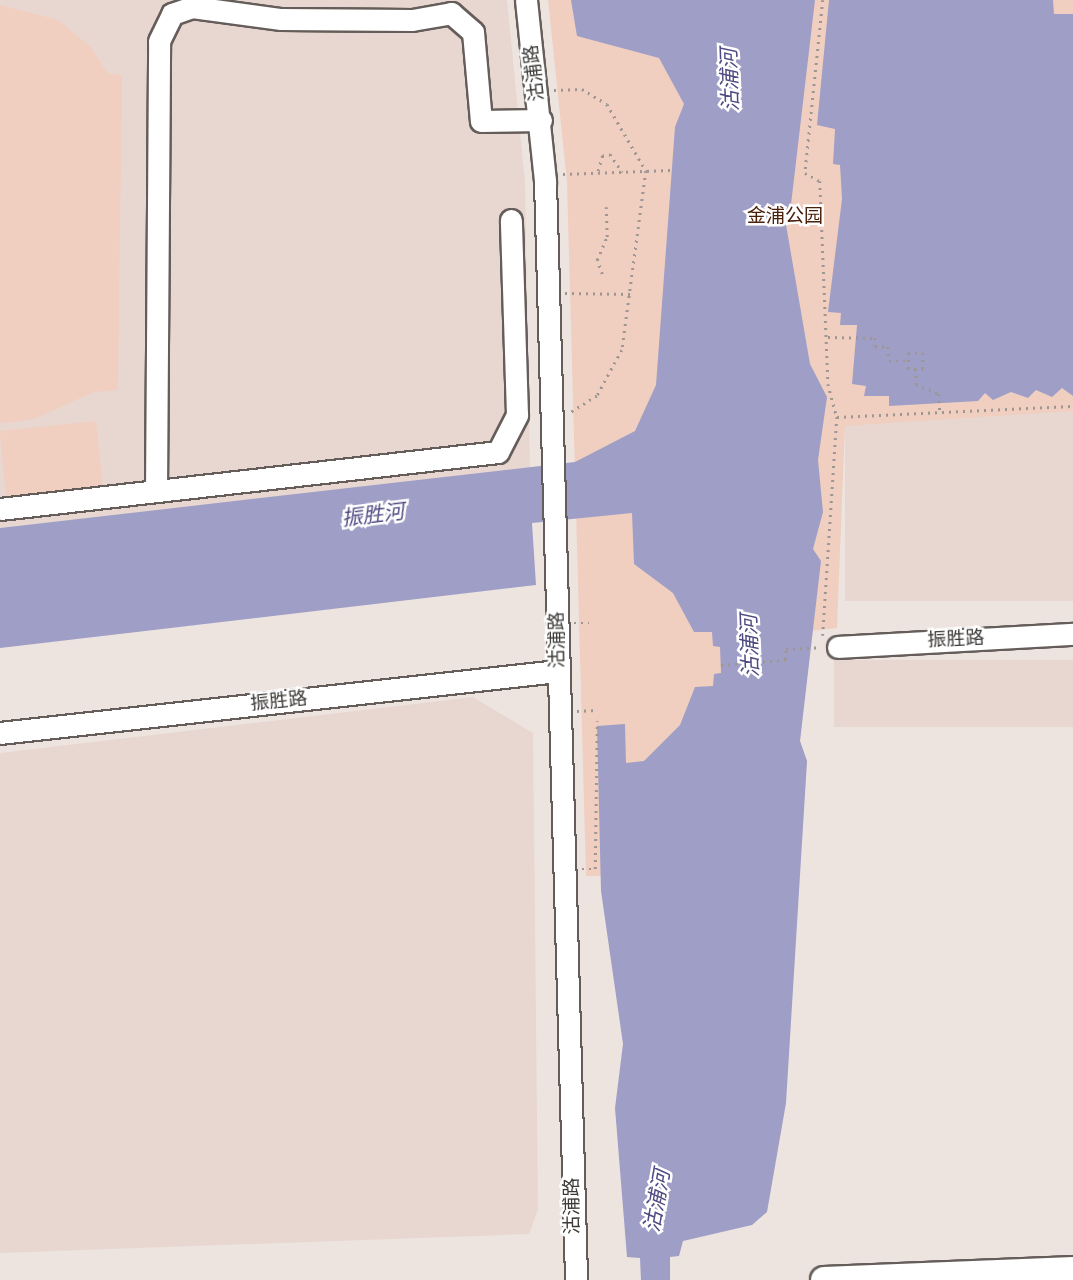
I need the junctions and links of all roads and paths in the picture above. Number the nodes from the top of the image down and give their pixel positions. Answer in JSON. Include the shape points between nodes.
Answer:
{"nodes":[{"id":1,"x":526,"y":0,"type":"edge"},
{"id":2,"x":823,"y":0,"type":"edge"},
{"id":3,"x":554,"y":90,"type":"dead end"},
{"id":4,"x":541,"y":120,"type":"junction"},
{"id":5,"x":671,"y":170,"type":"dead end"},
{"id":6,"x":646,"y":171,"type":"junction"},
{"id":7,"x":598,"y":172,"type":"junction"},
{"id":8,"x":622,"y":172,"type":"junction"},
{"id":9,"x":562,"y":174,"type":"dead end"},
{"id":10,"x":606,"y":207,"type":"dead end"},
{"id":11,"x":511,"y":220,"type":"dead end"},
{"id":12,"x":601,"y":274,"type":"dead end"},
{"id":13,"x":565,"y":293,"type":"dead end"},
{"id":14,"x":633,"y":293,"type":"junction"},
{"id":15,"x":826,"y":337,"type":"junction"},
{"id":16,"x":908,"y":361,"type":"junction"},
{"id":17,"x":916,"y":369,"type":"junction"},
{"id":18,"x":1073,"y":406,"type":"edge"},
{"id":19,"x":940,"y":412,"type":"junction"},
{"id":20,"x":568,"y":414,"type":"dead end"},
{"id":21,"x":837,"y":418,"type":"junction"},
{"id":22,"x":156,"y":491,"type":"junction"},
{"id":23,"x":0,"y":509,"type":"edge"},
{"id":24,"x":589,"y":623,"type":"dead end"},
{"id":25,"x":574,"y":624,"type":"dead end"},
{"id":26,"x":1073,"y":634,"type":"edge"},
{"id":27,"x":830,"y":647,"type":"junction"},
{"id":28,"x":720,"y":665,"type":"dead end"},
{"id":29,"x":558,"y":671,"type":"junction"},
{"id":30,"x":597,"y":710,"type":"dead end"},
{"id":31,"x":577,"y":711,"type":"dead end"},
{"id":32,"x":597,"y":721,"type":"dead end"},
{"id":33,"x":0,"y":733,"type":"edge"},
{"id":34,"x":582,"y":869,"type":"dead end"},
{"id":35,"x":1073,"y":1270,"type":"edge"},
{"id":36,"x":576,"y":1280,"type":"edge"},
{"id":37,"x":824,"y":1280,"type":"edge"}],
"edges":[{"from":1,"to":4,"type":"street","name":"沽浦路"},
{"from":2,"to":15,"type":"path","via":[[805,173],[820,181]]},
{"from":3,"to":6,"type":"path","via":[[582,89],[607,104]]},
{"from":4,"to":22,"type":"street","via":[[481,121],[473,32],[451,13],[412,20],[281,19],[192,7],[172,13],[159,41]]},
{"from":4,"to":29,"type":"street","name":"沽浦路"},
{"from":5,"to":6,"type":"path"},
{"from":6,"to":8,"type":"path"},
{"from":6,"to":14,"type":"path"},
{"from":7,"to":8,"type":"path"},
{"from":7,"to":8,"type":"path","via":[[599,159],[610,154]]},
{"from":7,"to":9,"type":"path"},
{"from":10,"to":12,"type":"path","via":[[607,237],[597,260]]},
{"from":11,"to":22,"type":"street","via":[[517,415],[498,452]]},
{"from":13,"to":14,"type":"path"},
{"from":14,"to":20,"type":"path","via":[[608,382],[588,407]]},
{"from":15,"to":16,"type":"path","via":[[856,338],[888,347],[889,360]]},
{"from":15,"to":21,"type":"path"},
{"from":16,"to":17,"type":"path","via":[[908,369]]},
{"from":16,"to":17,"type":"path","via":[[908,353],[923,353],[923,369]]},
{"from":17,"to":19,"type":"path","via":[[916,384],[929,384]]},
{"from":18,"to":19,"type":"path"},
{"from":19,"to":21,"type":"path"},
{"from":21,"to":27,"type":"path"},
{"from":22,"to":23,"type":"street"},
{"from":24,"to":25,"type":"path"},
{"from":26,"to":27,"type":"street","name":"振胜路"},
{"from":27,"to":28,"type":"path","via":[[786,649],[785,660],[773,662]]},
{"from":29,"to":33,"type":"street","name":"振胜路"},
{"from":29,"to":36,"type":"street","name":"沽浦路"},
{"from":30,"to":31,"type":"path"},
{"from":32,"to":34,"type":"path","via":[[595,869]]},
{"from":35,"to":37,"type":"main road"}]}
